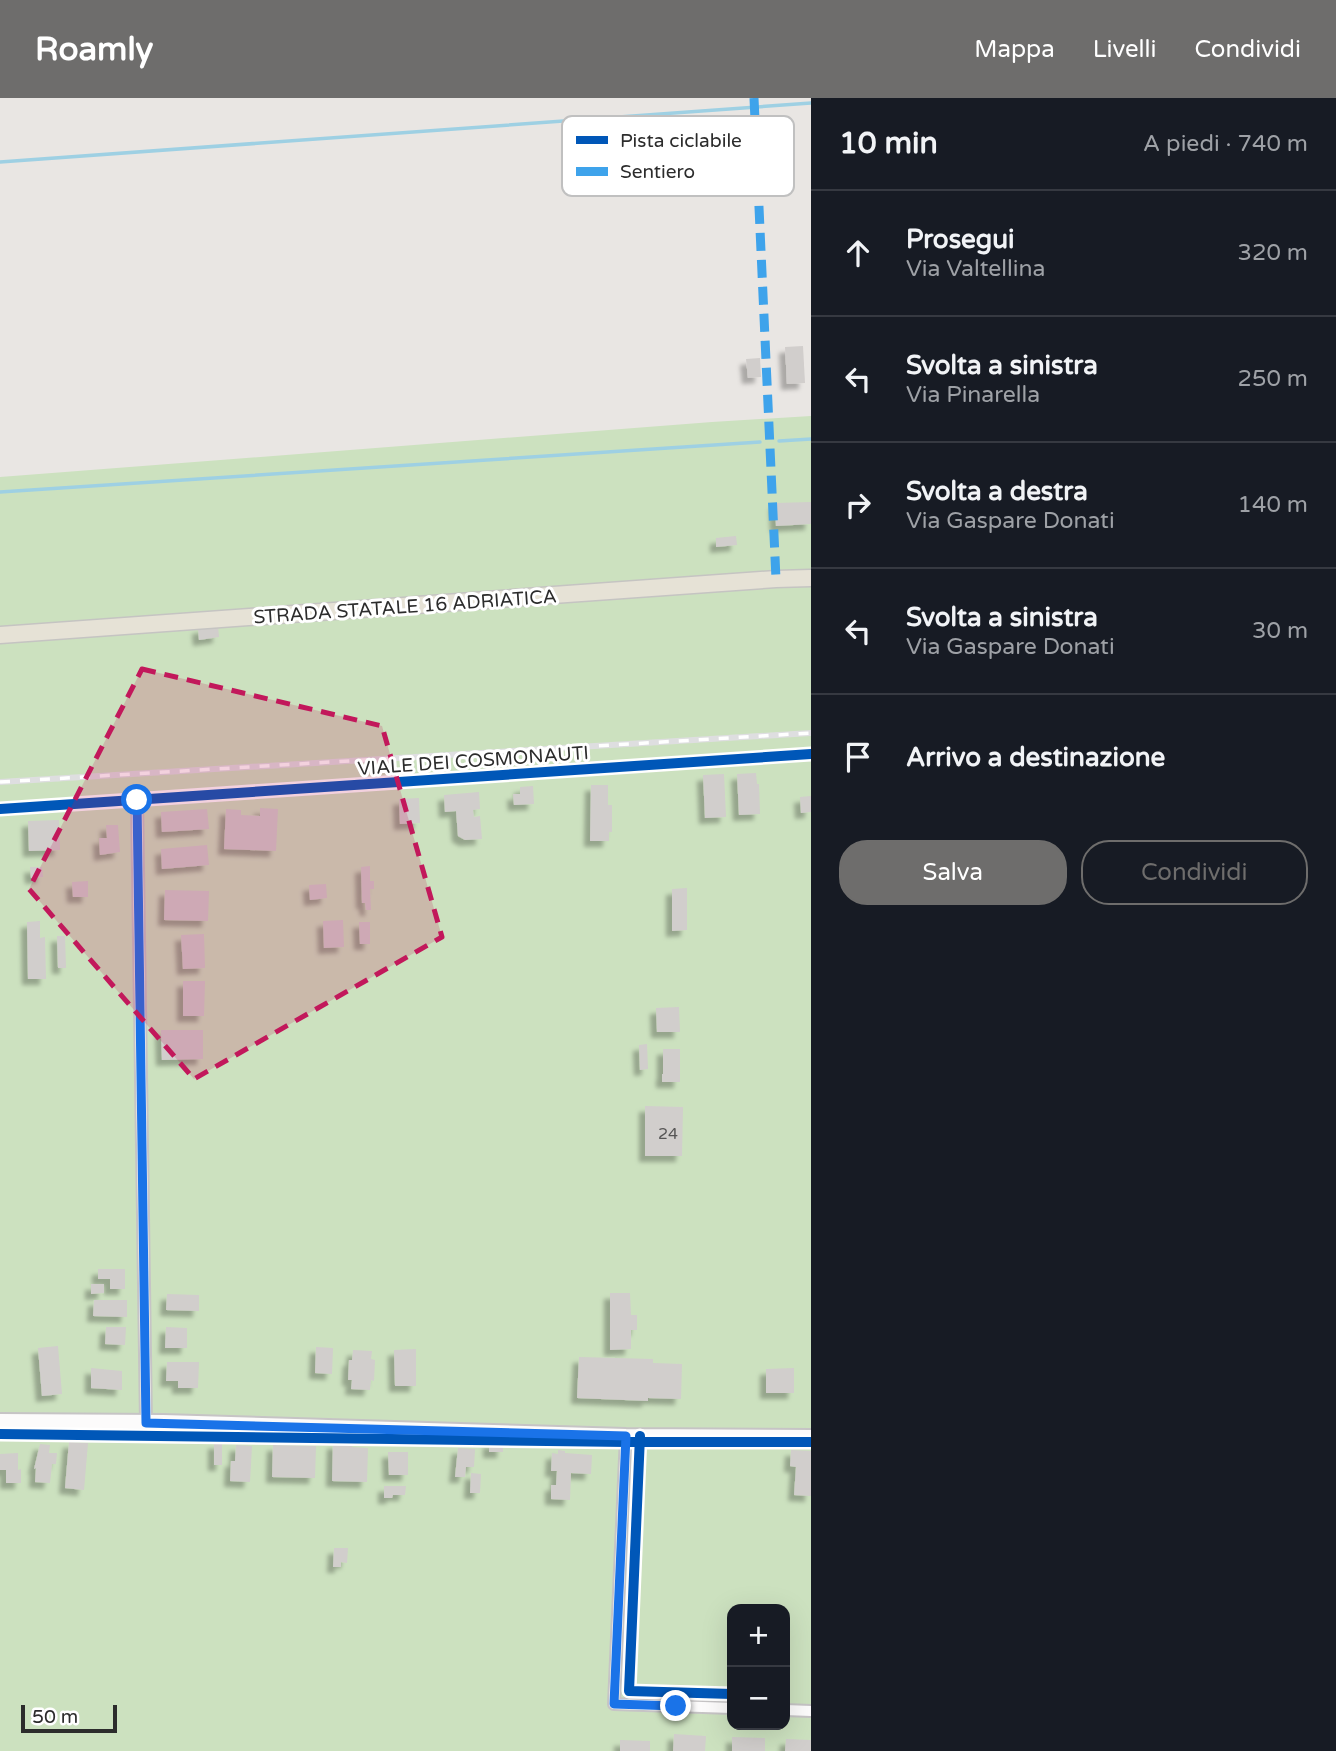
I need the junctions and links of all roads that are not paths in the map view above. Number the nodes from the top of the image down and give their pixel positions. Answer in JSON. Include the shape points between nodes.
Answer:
{"nodes":[{"id":1,"x":811,"y":578,"type":"edge"},
{"id":2,"x":0,"y":635,"type":"edge"},
{"id":3,"x":811,"y":754,"type":"edge"},
{"id":4,"x":137,"y":800,"type":"junction"},
{"id":5,"x":0,"y":809,"type":"edge"},
{"id":6,"x":0,"y":1421,"type":"edge"},
{"id":7,"x":146,"y":1423,"type":"junction"},
{"id":8,"x":626,"y":1436,"type":"junction"},
{"id":9,"x":811,"y":1437,"type":"edge"},
{"id":10,"x":727,"y":1708,"type":"edge"},
{"id":11,"x":790,"y":1710,"type":"edge"},
{"id":12,"x":811,"y":1711,"type":"edge"}],
"edges":[{"from":1,"to":2,"type":"main road","name":"STRADA STATALE 16 ADRIATICA"},
{"from":3,"to":4,"type":"street","name":"VIALE DEI COSMONAUTI"},
{"from":4,"to":5,"type":"street","name":"VIALE DEI COSMONAUTI"},
{"from":4,"to":7,"type":"street"},
{"from":6,"to":7,"type":"street"},
{"from":7,"to":8,"type":"street"},
{"from":8,"to":9,"type":"street"},
{"from":8,"to":10,"type":"street","via":[[614,1704]]},
{"from":11,"to":12,"type":"street"}]}
